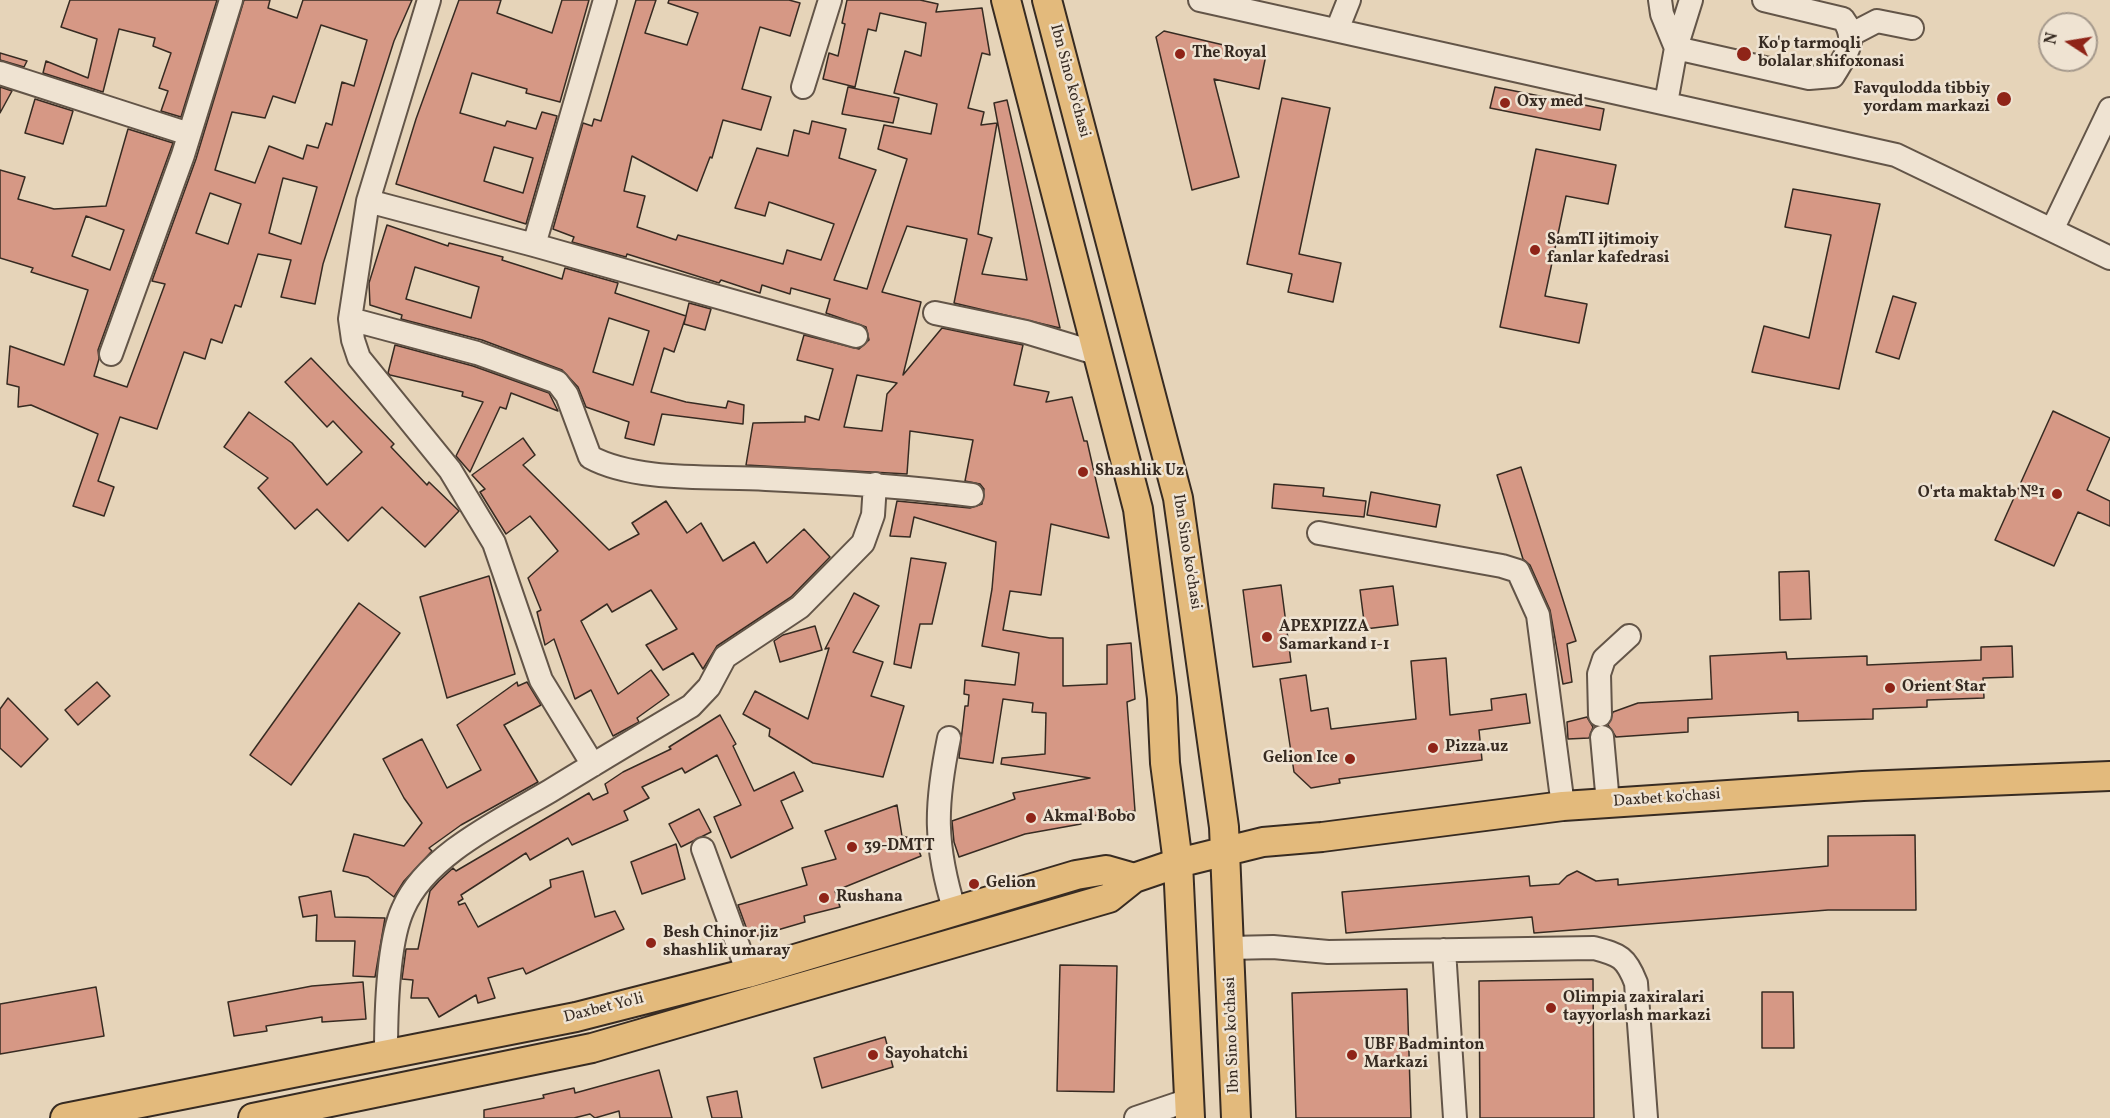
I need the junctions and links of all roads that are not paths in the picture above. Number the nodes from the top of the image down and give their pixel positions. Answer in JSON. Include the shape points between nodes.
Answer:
{"nodes":[{"id":1,"x":231,"y":0,"type":"edge"},
{"id":2,"x":429,"y":0,"type":"edge"},
{"id":3,"x":605,"y":0,"type":"edge"},
{"id":4,"x":830,"y":0,"type":"edge"},
{"id":5,"x":1006,"y":0,"type":"edge"},
{"id":6,"x":1047,"y":0,"type":"edge"},
{"id":7,"x":1200,"y":0,"type":"edge"},
{"id":8,"x":1349,"y":0,"type":"edge"},
{"id":9,"x":1660,"y":0,"type":"edge"},
{"id":10,"x":1691,"y":0,"type":"edge"},
{"id":11,"x":1764,"y":0,"type":"edge"},
{"id":12,"x":1912,"y":28,"type":"dead end"},
{"id":13,"x":1337,"y":30,"type":"junction"},
{"id":14,"x":1852,"y":34,"type":"junction"},
{"id":15,"x":1676,"y":48,"type":"junction"},
{"id":16,"x":0,"y":73,"type":"edge"},
{"id":17,"x":802,"y":87,"type":"dead end"},
{"id":18,"x":1666,"y":103,"type":"junction"},
{"id":19,"x":2110,"y":109,"type":"edge"},
{"id":20,"x":189,"y":134,"type":"junction"},
{"id":21,"x":368,"y":201,"type":"junction"},
{"id":22,"x":2052,"y":230,"type":"junction"},
{"id":23,"x":534,"y":245,"type":"junction"},
{"id":24,"x":2110,"y":258,"type":"edge"},
{"id":25,"x":935,"y":313,"type":"dead end"},
{"id":26,"x":350,"y":319,"type":"junction"},
{"id":27,"x":856,"y":336,"type":"dead end"},
{"id":28,"x":111,"y":354,"type":"dead end"},
{"id":29,"x":1099,"y":354,"type":"junction"},
{"id":30,"x":875,"y":484,"type":"junction"},
{"id":31,"x":972,"y":495,"type":"dead end"},
{"id":32,"x":1319,"y":533,"type":"dead end"},
{"id":33,"x":1629,"y":636,"type":"dead end"},
{"id":34,"x":1600,"y":715,"type":"dead end"},
{"id":35,"x":1602,"y":737,"type":"dead end"},
{"id":36,"x":949,"y":738,"type":"dead end"},
{"id":37,"x":593,"y":765,"type":"junction"},
{"id":38,"x":2110,"y":776,"type":"edge"},
{"id":39,"x":1608,"y":803,"type":"junction"},
{"id":40,"x":1563,"y":806,"type":"junction"},
{"id":41,"x":703,"y":849,"type":"dead end"},
{"id":42,"x":1226,"y":849,"type":"junction"},
{"id":43,"x":1178,"y":863,"type":"junction"},
{"id":44,"x":1134,"y":878,"type":"junction"},
{"id":45,"x":955,"y":912,"type":"junction"},
{"id":46,"x":1230,"y":948,"type":"junction"},
{"id":47,"x":1444,"y":951,"type":"junction"},
{"id":48,"x":748,"y":973,"type":"junction"},
{"id":49,"x":386,"y":1054,"type":"junction"},
{"id":50,"x":1189,"y":1109,"type":"edge"},
{"id":51,"x":1140,"y":1117,"type":"edge"},
{"id":52,"x":65,"y":1118,"type":"edge"},
{"id":53,"x":253,"y":1118,"type":"edge"},
{"id":54,"x":1236,"y":1118,"type":"edge"},
{"id":55,"x":1455,"y":1118,"type":"edge"},
{"id":56,"x":1646,"y":1118,"type":"edge"}],
"edges":[{"from":1,"to":20,"type":"street"},
{"from":2,"to":21,"type":"street"},
{"from":3,"to":23,"type":"street"},
{"from":4,"to":17,"type":"street"},
{"from":5,"to":29,"type":"main road"},
{"from":6,"to":42,"type":"main road","name":"Ibn Sino ko'chasi","via":[[1178,498]]},
{"from":7,"to":13,"type":"street"},
{"from":8,"to":13,"type":"street"},
{"from":9,"to":15,"type":"street"},
{"from":10,"to":15,"type":"street"},
{"from":11,"to":14,"type":"street","via":[[1843,19]]},
{"from":12,"to":14,"type":"street","via":[[1877,21]]},
{"from":13,"to":18,"type":"street"},
{"from":14,"to":15,"type":"street","via":[[1851,46],[1833,76],[1821,78]]},
{"from":15,"to":18,"type":"street"},
{"from":16,"to":20,"type":"street"},
{"from":18,"to":22,"type":"street","via":[[1896,155]]},
{"from":19,"to":22,"type":"street"},
{"from":20,"to":28,"type":"street"},
{"from":21,"to":23,"type":"street"},
{"from":21,"to":26,"type":"street"},
{"from":22,"to":24,"type":"street"},
{"from":23,"to":27,"type":"street"},
{"from":25,"to":29,"type":"street","via":[[1026,332]]},
{"from":26,"to":30,"type":"street","via":[[477,353],[557,382],[567,395],[590,457],[608,467],[656,474]]},
{"from":26,"to":37,"type":"street","via":[[359,358],[450,470],[494,543],[541,680]]},
{"from":29,"to":43,"type":"main road","via":[[1138,509]]},
{"from":30,"to":31,"type":"street"},
{"from":30,"to":37,"type":"street","via":[[873,514],[863,543],[832,578],[800,607],[724,657],[710,687],[691,706]]},
{"from":32,"to":40,"type":"street","via":[[1518,572],[1538,615]]},
{"from":33,"to":34,"type":"street","via":[[1604,658],[1599,674]]},
{"from":35,"to":39,"type":"street"},
{"from":36,"to":45,"type":"street","via":[[937,824],[945,880]]},
{"from":37,"to":49,"type":"street","via":[[444,858],[420,882],[402,909],[395,940],[387,997]]},
{"from":38,"to":39,"type":"main road","name":"Daxbet ko'chasi","via":[[1931,782]]},
{"from":39,"to":40,"type":"main road","name":"Daxbet ko'chasi"},
{"from":40,"to":42,"type":"main road","name":"Daxbet ko'chasi"},
{"from":41,"to":48,"type":"street"},
{"from":42,"to":43,"type":"main road","name":"Daxbet Yo'li"},
{"from":42,"to":46,"type":"main road","name":"Ibn Sino ko'chasi"},
{"from":43,"to":44,"type":"main road","name":"Daxbet Yo'li"},
{"from":43,"to":50,"type":"main road"},
{"from":44,"to":45,"type":"main road","name":"Daxbet Yo'li","via":[[1106,870],[1076,875]]},
{"from":44,"to":53,"type":"main road","name":"Daxbet Yo'li","via":[[1109,898],[592,1048]]},
{"from":45,"to":48,"type":"main road","name":"Daxbet Yo'li"},
{"from":46,"to":47,"type":"street"},
{"from":46,"to":54,"type":"main road","name":"Ibn Sino ko'chasi"},
{"from":47,"to":55,"type":"street"},
{"from":47,"to":56,"type":"street","via":[[1594,948],[1617,955],[1629,964],[1636,983]]},
{"from":48,"to":49,"type":"main road","name":"Daxbet Yo'li","via":[[576,1017]]},
{"from":49,"to":52,"type":"main road","name":"Daxbet Yo'li"},
{"from":50,"to":51,"type":"street"}]}
